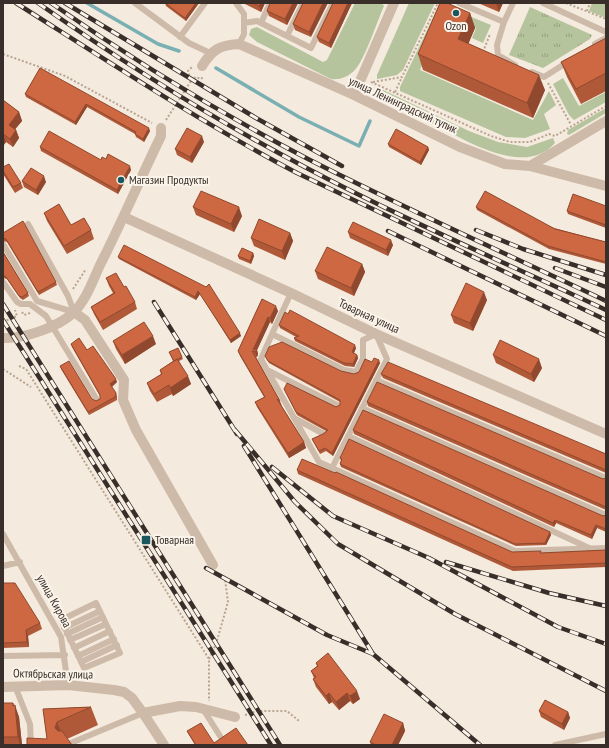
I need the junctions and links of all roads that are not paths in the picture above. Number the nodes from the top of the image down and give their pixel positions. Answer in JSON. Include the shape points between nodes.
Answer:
{"nodes":[{"id":1,"x":135,"y":3,"type":"edge"},
{"id":2,"x":205,"y":3,"type":"edge"},
{"id":3,"x":236,"y":3,"type":"edge"},
{"id":4,"x":270,"y":3,"type":"edge"},
{"id":5,"x":303,"y":3,"type":"edge"},
{"id":6,"x":333,"y":3,"type":"edge"},
{"id":7,"x":394,"y":3,"type":"edge"},
{"id":8,"x":459,"y":3,"type":"edge"},
{"id":9,"x":513,"y":3,"type":"edge"},
{"id":10,"x":543,"y":3,"type":"edge"},
{"id":11,"x":504,"y":22,"type":"junction"},
{"id":12,"x":244,"y":23,"type":"junction"},
{"id":13,"x":261,"y":23,"type":"junction"},
{"id":14,"x":606,"y":32,"type":"edge"},
{"id":15,"x":287,"y":36,"type":"junction"},
{"id":16,"x":180,"y":37,"type":"junction"},
{"id":17,"x":606,"y":38,"type":"edge"},
{"id":18,"x":239,"y":44,"type":"junction"},
{"id":19,"x":588,"y":49,"type":"edge"},
{"id":20,"x":210,"y":53,"type":"junction"},
{"id":21,"x":576,"y":56,"type":"edge"},
{"id":22,"x":202,"y":66,"type":"road end"},
{"id":23,"x":354,"y":96,"type":"junction"},
{"id":24,"x":606,"y":122,"type":"edge"},
{"id":25,"x":161,"y":128,"type":"road end"},
{"id":26,"x":530,"y":166,"type":"junction"},
{"id":27,"x":606,"y":186,"type":"edge"},
{"id":28,"x":124,"y":217,"type":"junction"},
{"id":29,"x":28,"y":224,"type":"dead end"},
{"id":30,"x":3,"y":244,"type":"edge"},
{"id":31,"x":3,"y":282,"type":"edge"},
{"id":32,"x":291,"y":293,"type":"junction"},
{"id":33,"x":74,"y":312,"type":"junction"},
{"id":34,"x":53,"y":326,"type":"junction"},
{"id":35,"x":272,"y":334,"type":"junction"},
{"id":36,"x":376,"y":334,"type":"junction"},
{"id":37,"x":3,"y":338,"type":"edge"},
{"id":38,"x":267,"y":370,"type":"junction"},
{"id":39,"x":376,"y":380,"type":"junction"},
{"id":40,"x":97,"y":400,"type":"edge"},
{"id":41,"x":337,"y":405,"type":"edge"},
{"id":42,"x":362,"y":408,"type":"junction"},
{"id":43,"x":293,"y":418,"type":"junction"},
{"id":44,"x":322,"y":433,"type":"edge"},
{"id":45,"x":606,"y":434,"type":"edge"},
{"id":46,"x":348,"y":436,"type":"junction"},
{"id":47,"x":332,"y":468,"type":"junction"},
{"id":48,"x":606,"y":478,"type":"edge"},
{"id":49,"x":606,"y":515,"type":"edge"},
{"id":50,"x":3,"y":534,"type":"edge"},
{"id":51,"x":606,"y":548,"type":"edge"},
{"id":52,"x":590,"y":549,"type":"junction"},
{"id":53,"x":20,"y":562,"type":"junction"},
{"id":54,"x":213,"y":565,"type":"dead end"},
{"id":55,"x":3,"y":566,"type":"edge"},
{"id":56,"x":101,"y":614,"type":"junction"},
{"id":57,"x":106,"y":624,"type":"junction"},
{"id":58,"x":110,"y":631,"type":"junction"},
{"id":59,"x":66,"y":635,"type":"junction"},
{"id":60,"x":114,"y":639,"type":"junction"},
{"id":61,"x":76,"y":653,"type":"junction"},
{"id":62,"x":3,"y":656,"type":"edge"},
{"id":63,"x":65,"y":657,"type":"junction"},
{"id":64,"x":68,"y":685,"type":"junction"},
{"id":65,"x":16,"y":686,"type":"junction"},
{"id":66,"x":3,"y":687,"type":"edge"},
{"id":67,"x":206,"y":709,"type":"junction"},
{"id":68,"x":143,"y":712,"type":"junction"},
{"id":69,"x":235,"y":717,"type":"road end"},
{"id":70,"x":606,"y":734,"type":"edge"},
{"id":71,"x":220,"y":736,"type":"dead end"},
{"id":72,"x":31,"y":745,"type":"edge"},
{"id":73,"x":66,"y":745,"type":"edge"},
{"id":74,"x":164,"y":745,"type":"edge"},
{"id":75,"x":555,"y":745,"type":"edge"}],
"edges":[{"from":1,"to":16,"type":"lane"},
{"from":2,"to":16,"type":"lane"},
{"from":3,"to":12,"type":"lane","via":[[244,14]]},
{"from":4,"to":13,"type":"lane"},
{"from":5,"to":15,"type":"lane"},
{"from":6,"to":15,"type":"lane","via":[[311,48]]},
{"from":7,"to":23,"type":"street"},
{"from":8,"to":11,"type":"lane"},
{"from":9,"to":11,"type":"lane"},
{"from":10,"to":14,"type":"lane"},
{"from":11,"to":21,"type":"lane","via":[[497,44],[498,55],[518,67],[544,77]]},
{"from":12,"to":13,"type":"lane"},
{"from":12,"to":18,"type":"lane","via":[[244,34]]},
{"from":13,"to":15,"type":"lane"},
{"from":16,"to":20,"type":"lane"},
{"from":17,"to":19,"type":"lane"},
{"from":18,"to":20,"type":"street","via":[[225,44]]},
{"from":18,"to":23,"type":"street","name":"улица Ленинградский тупик"},
{"from":20,"to":22,"type":"street"},
{"from":23,"to":26,"type":"street","name":"улица Ленинградский тупик","via":[[460,147],[505,164]]},
{"from":24,"to":26,"type":"street"},
{"from":25,"to":28,"type":"street","via":[[162,136]]},
{"from":26,"to":27,"type":"street","name":"улица Ленинградский тупик"},
{"from":28,"to":32,"type":"street","name":"Товарная улица"},
{"from":28,"to":33,"type":"street"},
{"from":29,"to":33,"type":"lane","via":[[68,296]]},
{"from":30,"to":33,"type":"lane","via":[[37,301]]},
{"from":31,"to":34,"type":"lane","via":[[17,302],[30,304],[46,316]]},
{"from":32,"to":35,"type":"lane"},
{"from":32,"to":36,"type":"street","name":"Товарная улица"},
{"from":33,"to":34,"type":"street"},
{"from":33,"to":54,"type":"street","via":[[85,320],[124,380],[123,400],[136,430]]},
{"from":34,"to":37,"type":"street","via":[[13,338]]},
{"from":34,"to":40,"type":"lane"},
{"from":35,"to":36,"type":"lane","via":[[344,370],[356,372],[363,359],[362,340]]},
{"from":35,"to":38,"type":"lane","via":[[261,359]]},
{"from":36,"to":39,"type":"lane","via":[[387,358]]},
{"from":36,"to":45,"type":"street","name":"Товарная улица"},
{"from":38,"to":41,"type":"lane"},
{"from":38,"to":43,"type":"lane"},
{"from":39,"to":42,"type":"lane"},
{"from":39,"to":48,"type":"lane"},
{"from":42,"to":46,"type":"lane"},
{"from":42,"to":49,"type":"lane"},
{"from":43,"to":44,"type":"lane"},
{"from":43,"to":47,"type":"lane","via":[[319,462]]},
{"from":46,"to":47,"type":"lane"},
{"from":46,"to":52,"type":"lane"},
{"from":47,"to":52,"type":"lane","via":[[515,551]]},
{"from":50,"to":53,"type":"lane","name":"улица Кирова"},
{"from":51,"to":52,"type":"lane"},
{"from":53,"to":55,"type":"lane"},
{"from":53,"to":59,"type":"lane","name":"улица Кирова"},
{"from":56,"to":57,"type":"lane"},
{"from":56,"to":59,"type":"lane"},
{"from":56,"to":59,"type":"lane","via":[[96,604],[61,620]]},
{"from":57,"to":58,"type":"lane"},
{"from":57,"to":59,"type":"lane"},
{"from":58,"to":60,"type":"lane"},
{"from":58,"to":61,"type":"lane"},
{"from":59,"to":61,"type":"lane"},
{"from":59,"to":63,"type":"lane","name":"улица Кирова"},
{"from":60,"to":61,"type":"lane"},
{"from":60,"to":61,"type":"lane","via":[[120,652],[84,668]]},
{"from":61,"to":63,"type":"lane"},
{"from":62,"to":63,"type":"lane"},
{"from":63,"to":64,"type":"lane","name":"улица Кирова"},
{"from":64,"to":65,"type":"street","name":"Октябрьская улица"},
{"from":64,"to":68,"type":"street","name":"Октябрьская улица","via":[[124,692]]},
{"from":65,"to":66,"type":"street","name":"Октябрьская улица"},
{"from":65,"to":72,"type":"lane","via":[[30,724]]},
{"from":67,"to":68,"type":"street","via":[[180,706]]},
{"from":67,"to":69,"type":"street"},
{"from":67,"to":71,"type":"lane"},
{"from":68,"to":73,"type":"lane"},
{"from":68,"to":74,"type":"street","name":"Октябрьская улица"},
{"from":70,"to":75,"type":"lane"}]}
